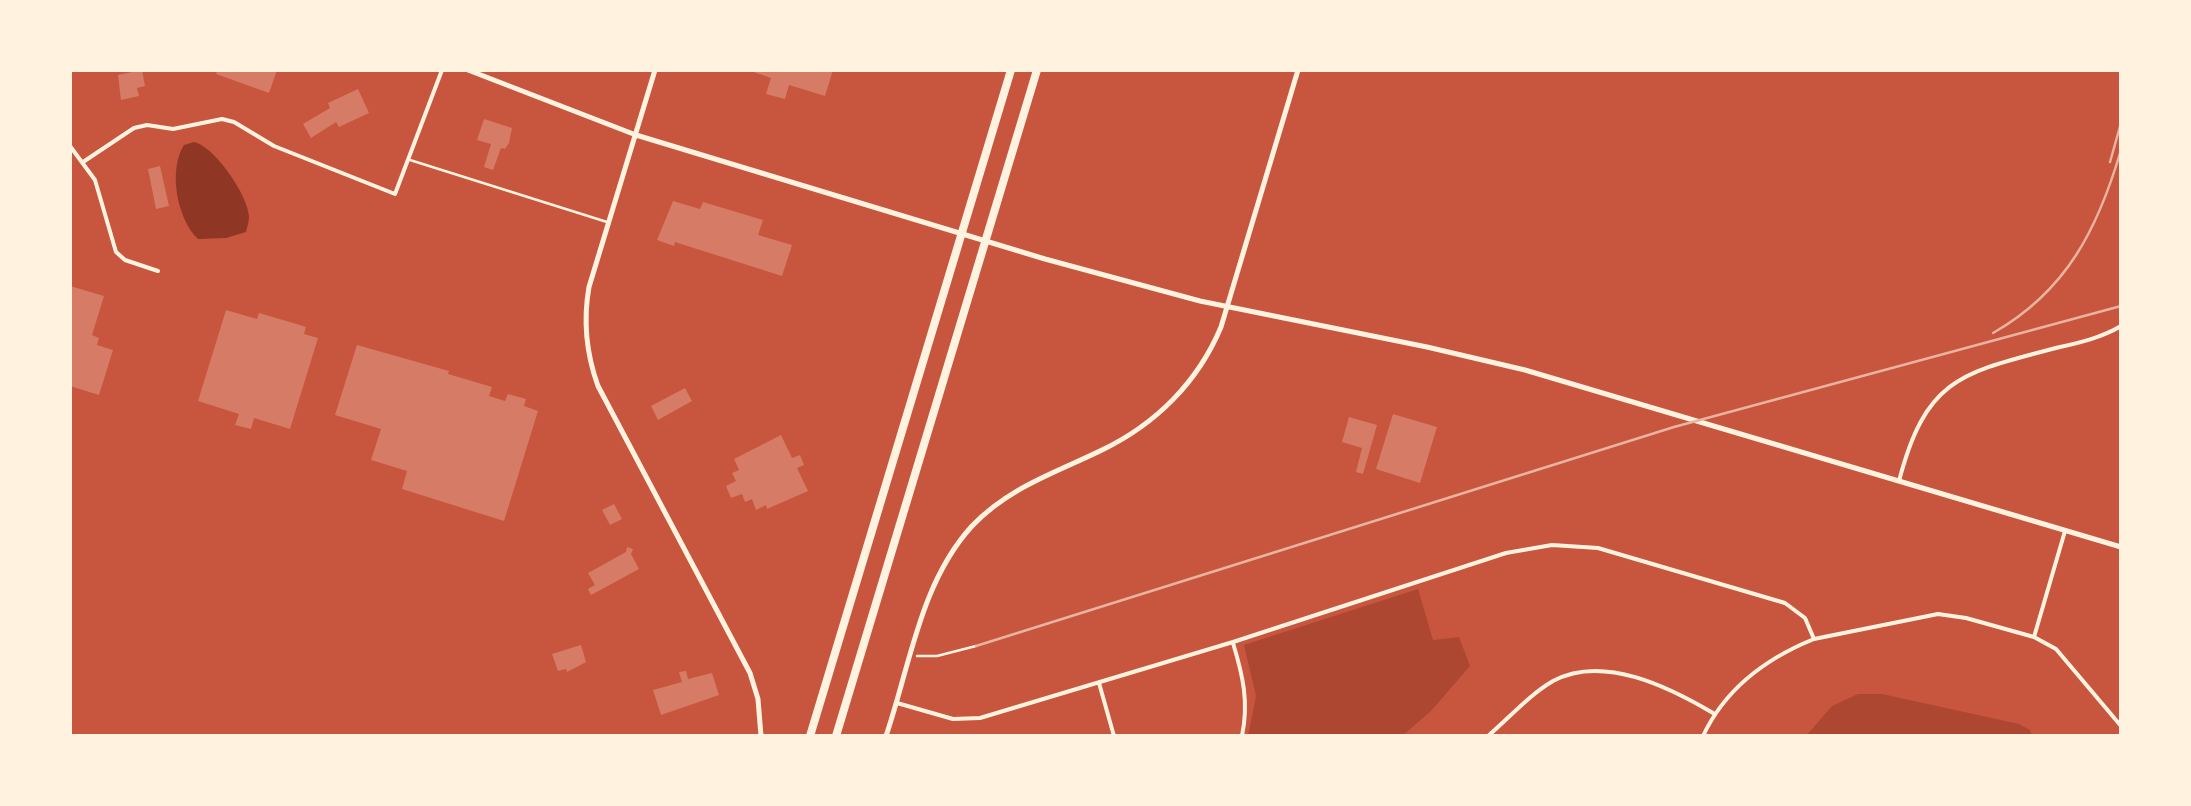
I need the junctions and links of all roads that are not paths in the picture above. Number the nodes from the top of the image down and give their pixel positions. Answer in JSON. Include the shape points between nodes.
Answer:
{"nodes":[{"id":1,"x":442,"y":70,"type":"edge"},
{"id":2,"x":468,"y":70,"type":"edge"},
{"id":3,"x":655,"y":70,"type":"edge"},
{"id":4,"x":1010,"y":70,"type":"edge"},
{"id":5,"x":1037,"y":70,"type":"edge"},
{"id":6,"x":1298,"y":70,"type":"edge"},
{"id":7,"x":636,"y":136,"type":"junction"},
{"id":8,"x":70,"y":146,"type":"edge"},
{"id":9,"x":408,"y":159,"type":"junction"},
{"id":10,"x":83,"y":162,"type":"junction"},
{"id":11,"x":609,"y":222,"type":"junction"},
{"id":12,"x":158,"y":271,"type":"dead end"},
{"id":13,"x":1226,"y":307,"type":"junction"},
{"id":14,"x":2121,"y":326,"type":"edge"},
{"id":15,"x":1900,"y":481,"type":"junction"},
{"id":16,"x":2066,"y":531,"type":"junction"},
{"id":17,"x":2121,"y":547,"type":"edge"},
{"id":18,"x":2034,"y":637,"type":"junction"},
{"id":19,"x":1814,"y":639,"type":"junction"},
{"id":20,"x":1233,"y":642,"type":"junction"},
{"id":21,"x":1099,"y":683,"type":"junction"},
{"id":22,"x":897,"y":703,"type":"junction"},
{"id":23,"x":1714,"y":714,"type":"junction"},
{"id":24,"x":2121,"y":726,"type":"edge"},
{"id":25,"x":760,"y":736,"type":"edge"},
{"id":26,"x":810,"y":736,"type":"edge"},
{"id":27,"x":836,"y":736,"type":"edge"},
{"id":28,"x":886,"y":736,"type":"edge"},
{"id":29,"x":1114,"y":736,"type":"edge"},
{"id":30,"x":1242,"y":736,"type":"edge"},
{"id":31,"x":1488,"y":736,"type":"edge"},
{"id":32,"x":1703,"y":736,"type":"edge"}],
"edges":[{"from":1,"to":9,"type":"street"},
{"from":2,"to":7,"type":"street"},
{"from":3,"to":7,"type":"street"},
{"from":4,"to":26,"type":"highway"},
{"from":5,"to":27,"type":"highway"},
{"from":6,"to":13,"type":"street"},
{"from":7,"to":11,"type":"street"},
{"from":7,"to":13,"type":"street"},
{"from":8,"to":10,"type":"street"},
{"from":9,"to":10,"type":"street","via":[[396,194],[222,119],[173,130],[134,128]]},
{"from":9,"to":11,"type":"lane"},
{"from":10,"to":12,"type":"street","via":[[99,191],[116,252]]},
{"from":11,"to":25,"type":"street","via":[[586,301],[594,374],[746,664]]},
{"from":13,"to":15,"type":"street","via":[[1525,370]]},
{"from":13,"to":22,"type":"street","via":[[1204,363],[1156,416],[1121,440],[1018,487],[973,525],[942,568]]},
{"from":14,"to":15,"type":"street","via":[[1951,384],[1918,423]]},
{"from":15,"to":16,"type":"street"},
{"from":16,"to":17,"type":"street"},
{"from":16,"to":18,"type":"street"},
{"from":18,"to":19,"type":"street","via":[[1938,614]]},
{"from":18,"to":24,"type":"street","via":[[2056,649]]},
{"from":19,"to":20,"type":"street","via":[[1805,618],[1785,604],[1567,544],[1506,553]]},
{"from":19,"to":23,"type":"street","via":[[1764,665]]},
{"from":20,"to":21,"type":"street"},
{"from":20,"to":30,"type":"street","via":[[1246,693]]},
{"from":21,"to":22,"type":"street","via":[[971,720]]},
{"from":21,"to":29,"type":"street"},
{"from":22,"to":28,"type":"street"},
{"from":23,"to":31,"type":"street","via":[[1668,687],[1590,671],[1544,687]]},
{"from":23,"to":32,"type":"street"}]}
